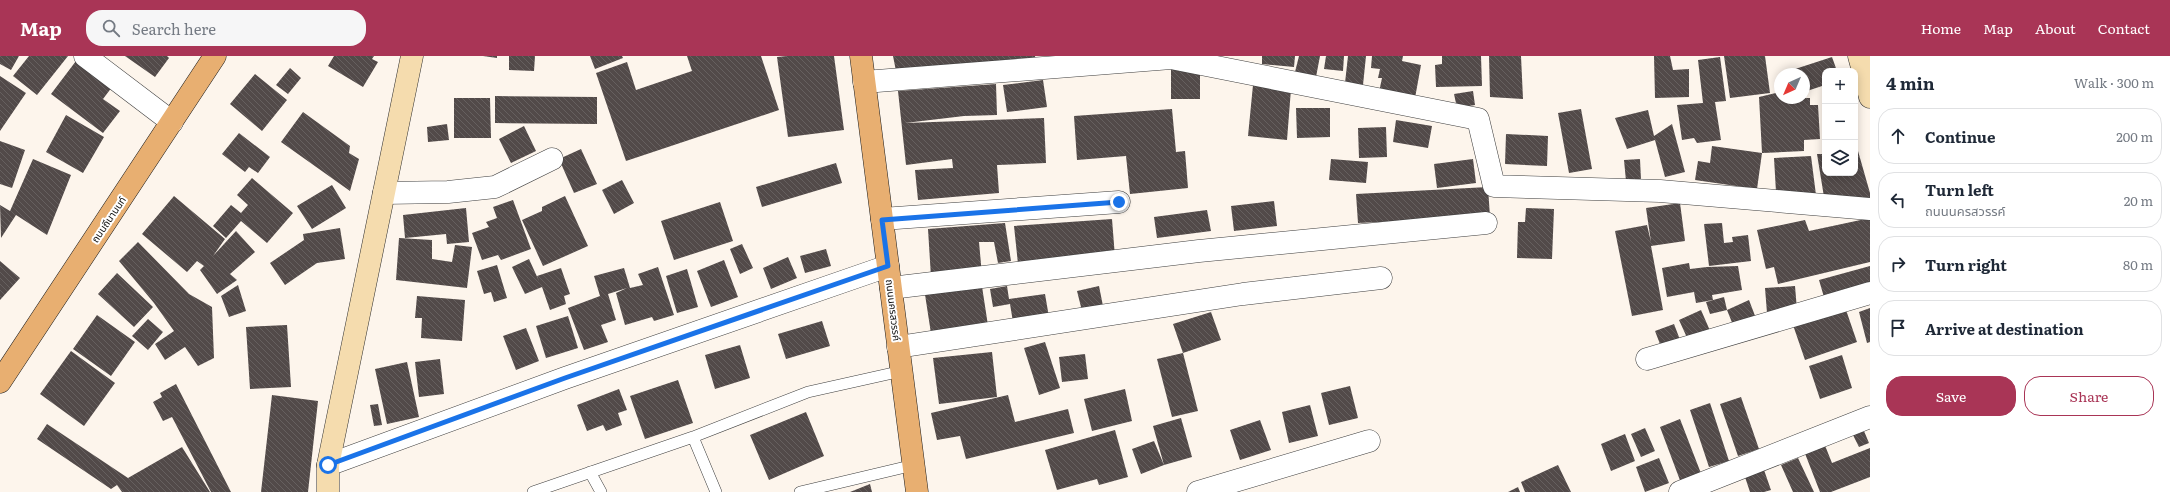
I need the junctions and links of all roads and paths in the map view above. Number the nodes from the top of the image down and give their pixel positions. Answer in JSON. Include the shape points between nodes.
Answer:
{"nodes":[{"id":1,"x":85,"y":56,"type":"edge"},
{"id":2,"x":215,"y":56,"type":"edge"},
{"id":3,"x":412,"y":56,"type":"edge"},
{"id":4,"x":861,"y":56,"type":"edge"},
{"id":5,"x":1859,"y":56,"type":"edge"},
{"id":6,"x":864,"y":82,"type":"junction"},
{"id":7,"x":1870,"y":97,"type":"edge"},
{"id":8,"x":172,"y":122,"type":"junction"},
{"id":9,"x":552,"y":159,"type":"dead end"},
{"id":10,"x":384,"y":192,"type":"junction"},
{"id":11,"x":1119,"y":202,"type":"dead end"},
{"id":12,"x":1870,"y":209,"type":"edge"},
{"id":13,"x":882,"y":220,"type":"junction"},
{"id":14,"x":1486,"y":223,"type":"dead end"},
{"id":15,"x":888,"y":266,"type":"junction"},
{"id":16,"x":1382,"y":278,"type":"dead end"},
{"id":17,"x":891,"y":288,"type":"junction"},
{"id":18,"x":1870,"y":293,"type":"edge"},
{"id":19,"x":898,"y":347,"type":"junction"},
{"id":20,"x":1647,"y":359,"type":"dead end"},
{"id":21,"x":902,"y":371,"type":"junction"},
{"id":22,"x":0,"y":382,"type":"edge"},
{"id":23,"x":1870,"y":417,"type":"edge"},
{"id":24,"x":693,"y":437,"type":"junction"},
{"id":25,"x":1369,"y":441,"type":"dead end"},
{"id":26,"x":328,"y":465,"type":"junction"},
{"id":27,"x":914,"y":465,"type":"junction"},
{"id":28,"x":590,"y":472,"type":"junction"},
{"id":29,"x":328,"y":492,"type":"edge"},
{"id":30,"x":533,"y":492,"type":"edge"},
{"id":31,"x":601,"y":492,"type":"edge"},
{"id":32,"x":716,"y":492,"type":"edge"},
{"id":33,"x":800,"y":492,"type":"edge"},
{"id":34,"x":917,"y":492,"type":"edge"},
{"id":35,"x":1198,"y":492,"type":"edge"},
{"id":36,"x":1680,"y":492,"type":"edge"}],
"edges":[{"from":1,"to":8,"type":"street"},
{"from":2,"to":8,"type":"main road","name":"ถนนถีนานนท์"},
{"from":3,"to":10,"type":"street"},
{"from":4,"to":6,"type":"main road","name":"ถนนนครสวรรค์"},
{"from":5,"to":7,"type":"street"},
{"from":6,"to":12,"type":"street","via":[[1171,58],[1478,119],[1494,186],[1660,191]]},
{"from":6,"to":13,"type":"main road","name":"ถนนนครสวรรค์"},
{"from":8,"to":22,"type":"main road","name":"ถนนถีนานนท์"},
{"from":9,"to":10,"type":"street","via":[[495,187],[448,192]]},
{"from":10,"to":26,"type":"street"},
{"from":11,"to":13,"type":"street"},
{"from":13,"to":15,"type":"main road","name":"ถนนนครสวรรค์"},
{"from":14,"to":17,"type":"street","via":[[1199,251]]},
{"from":15,"to":17,"type":"main road","name":"ถนนนครสวรรค์"},
{"from":15,"to":26,"type":"street","via":[[565,378]]},
{"from":16,"to":19,"type":"street","via":[[1243,294]]},
{"from":17,"to":19,"type":"main road","name":"ถนนนครสวรรค์"},
{"from":18,"to":20,"type":"street"},
{"from":19,"to":21,"type":"main road","name":"ถนนนครสวรรค์"},
{"from":21,"to":24,"type":"lane","via":[[808,392]]},
{"from":21,"to":27,"type":"main road","name":"ถนนนครสวรรค์"},
{"from":23,"to":36,"type":"street"},
{"from":24,"to":28,"type":"lane"},
{"from":24,"to":32,"type":"lane"},
{"from":25,"to":35,"type":"street"},
{"from":26,"to":29,"type":"street"},
{"from":27,"to":33,"type":"lane"},
{"from":27,"to":34,"type":"main road","name":"ถนนนครสวรรค์"},
{"from":28,"to":30,"type":"lane"},
{"from":28,"to":31,"type":"lane"}]}
